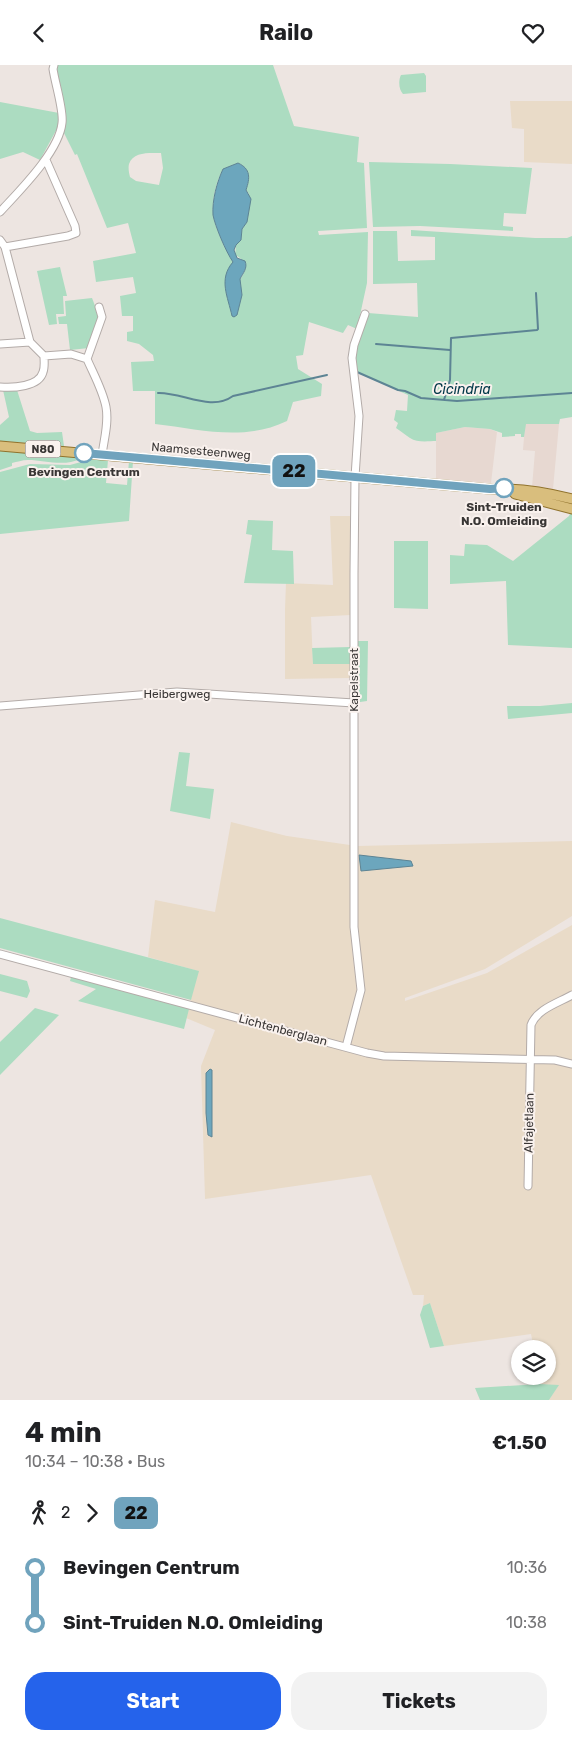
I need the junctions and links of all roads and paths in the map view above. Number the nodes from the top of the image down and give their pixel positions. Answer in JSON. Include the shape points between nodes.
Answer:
{"nodes":[{"id":1,"x":54,"y":65,"type":"edge"},
{"id":2,"x":46,"y":160,"type":"junction"},
{"id":3,"x":0,"y":212,"type":"edge"},
{"id":4,"x":2,"y":243,"type":"edge"},
{"id":5,"x":102,"y":311,"type":"dead end"},
{"id":6,"x":366,"y":314,"type":"dead end"},
{"id":7,"x":30,"y":342,"type":"junction"},
{"id":8,"x":0,"y":344,"type":"edge"},
{"id":9,"x":44,"y":356,"type":"junction"},
{"id":10,"x":87,"y":359,"type":"junction"},
{"id":11,"x":0,"y":387,"type":"edge"},
{"id":12,"x":0,"y":445,"type":"edge"},
{"id":13,"x":102,"y":455,"type":"junction"},
{"id":14,"x":355,"y":477,"type":"junction"},
{"id":15,"x":490,"y":489,"type":"junction"},
{"id":16,"x":572,"y":499,"type":"edge"},
{"id":17,"x":572,"y":509,"type":"edge"},
{"id":18,"x":354,"y":703,"type":"junction"},
{"id":19,"x":0,"y":706,"type":"edge"},
{"id":20,"x":0,"y":955,"type":"edge"},
{"id":21,"x":572,"y":995,"type":"edge"},
{"id":22,"x":346,"y":1047,"type":"junction"},
{"id":23,"x":530,"y":1059,"type":"junction"},
{"id":24,"x":572,"y":1064,"type":"edge"},
{"id":25,"x":528,"y":1186,"type":"dead end"}],
"edges":[{"from":1,"to":2,"type":"street","via":[[52,69],[62,123]]},
{"from":2,"to":3,"type":"street"},
{"from":2,"to":4,"type":"street","via":[[76,233]]},
{"from":4,"to":7,"type":"street"},
{"from":5,"to":10,"type":"street"},
{"from":6,"to":14,"type":"street","name":"Kapelstraat","via":[[352,358],[359,406]]},
{"from":7,"to":8,"type":"street"},
{"from":7,"to":9,"type":"street"},
{"from":9,"to":10,"type":"street","via":[[71,354]]},
{"from":9,"to":11,"type":"street","via":[[40,378],[14,387]]},
{"from":10,"to":13,"type":"street","via":[[106,406]]},
{"from":12,"to":13,"type":"main road","name":"Naamsesteenweg","number":"N80"},
{"from":13,"to":14,"type":"main road","name":"Naamsesteenweg","number":"N80"},
{"from":14,"to":15,"type":"main road","name":"Naamsesteenweg","number":"N80"},
{"from":14,"to":18,"type":"street","name":"Kapelstraat"},
{"from":15,"to":16,"type":"main road","name":"Naamsesteenweg","number":"N80","via":[[536,491]]},
{"from":15,"to":17,"type":"main road","name":"Naamsesteenweg","number":"N80"},
{"from":18,"to":19,"type":"street","name":"Heibergweg","via":[[177,692]]},
{"from":18,"to":22,"type":"street","name":"Kapelstraat","via":[[354,927],[361,990]]},
{"from":20,"to":22,"type":"street","name":"Lichtenberglaan"},
{"from":21,"to":23,"type":"street","name":"Alfajetlaan","via":[[534,1018],[530,1029]]},
{"from":22,"to":23,"type":"street","name":"Lichtenberglaan","via":[[384,1056]]},
{"from":23,"to":24,"type":"street","name":"Lichtenberglaan"},
{"from":23,"to":25,"type":"street","name":"Alfajetlaan"}]}
